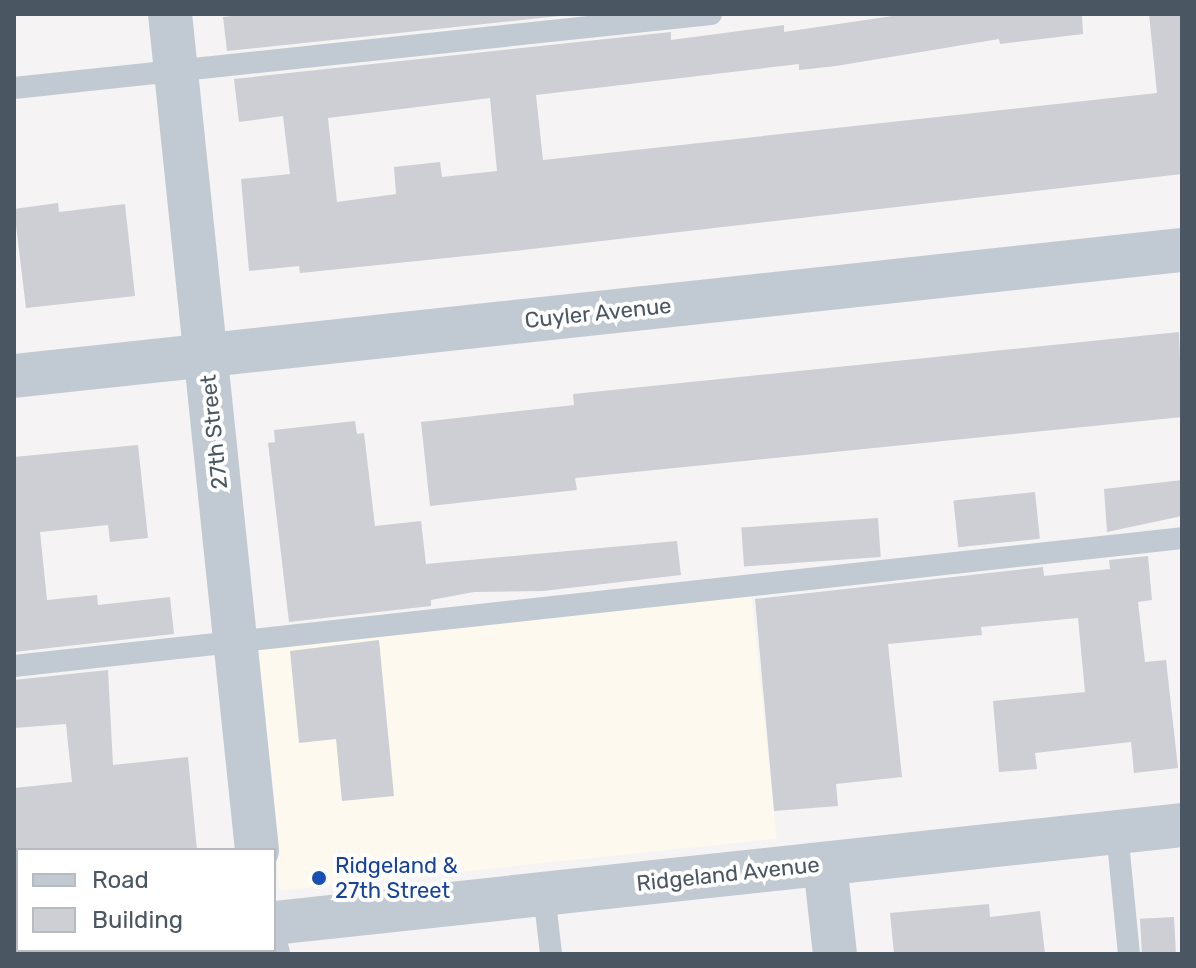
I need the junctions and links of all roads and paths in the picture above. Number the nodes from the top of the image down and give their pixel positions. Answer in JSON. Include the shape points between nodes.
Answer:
{"nodes":[{"id":1,"x":170,"y":14,"type":"edge"},
{"id":2,"x":711,"y":14,"type":"edge"},
{"id":3,"x":176,"y":71,"type":"junction"},
{"id":4,"x":14,"y":88,"type":"edge"},
{"id":5,"x":1182,"y":250,"type":"edge"},
{"id":6,"x":205,"y":355,"type":"junction"},
{"id":7,"x":14,"y":376,"type":"edge"},
{"id":8,"x":1182,"y":538,"type":"edge"},
{"id":9,"x":236,"y":643,"type":"junction"},
{"id":10,"x":14,"y":666,"type":"edge"},
{"id":11,"x":1182,"y":825,"type":"edge"},
{"id":12,"x":1117,"y":832,"type":"junction"},
{"id":13,"x":257,"y":848,"type":"edge"},
{"id":14,"x":825,"y":864,"type":"junction"},
{"id":15,"x":544,"y":894,"type":"junction"},
{"id":16,"x":276,"y":923,"type":"edge"},
{"id":17,"x":551,"y":954,"type":"edge"},
{"id":18,"x":835,"y":954,"type":"edge"},
{"id":19,"x":1129,"y":954,"type":"edge"}],
"edges":[{"from":1,"to":3,"type":"street","name":"27th Street"},
{"from":2,"to":3,"type":"lane"},
{"from":3,"to":4,"type":"lane"},
{"from":3,"to":6,"type":"street","name":"27th Street"},
{"from":5,"to":6,"type":"street","name":"Cuyler Avenue"},
{"from":6,"to":7,"type":"street","name":"Cuyler Avenue"},
{"from":6,"to":9,"type":"street","name":"27th Street"},
{"from":8,"to":9,"type":"lane"},
{"from":9,"to":10,"type":"lane"},
{"from":9,"to":13,"type":"street","name":"27th Street"},
{"from":11,"to":12,"type":"street","name":"Ridgeland Avenue"},
{"from":12,"to":14,"type":"street","name":"Ridgeland Avenue"},
{"from":12,"to":19,"type":"lane"},
{"from":14,"to":15,"type":"street","name":"Ridgeland Avenue"},
{"from":14,"to":18,"type":"street"},
{"from":15,"to":16,"type":"street","name":"Ridgeland Avenue"},
{"from":15,"to":17,"type":"lane"}]}
